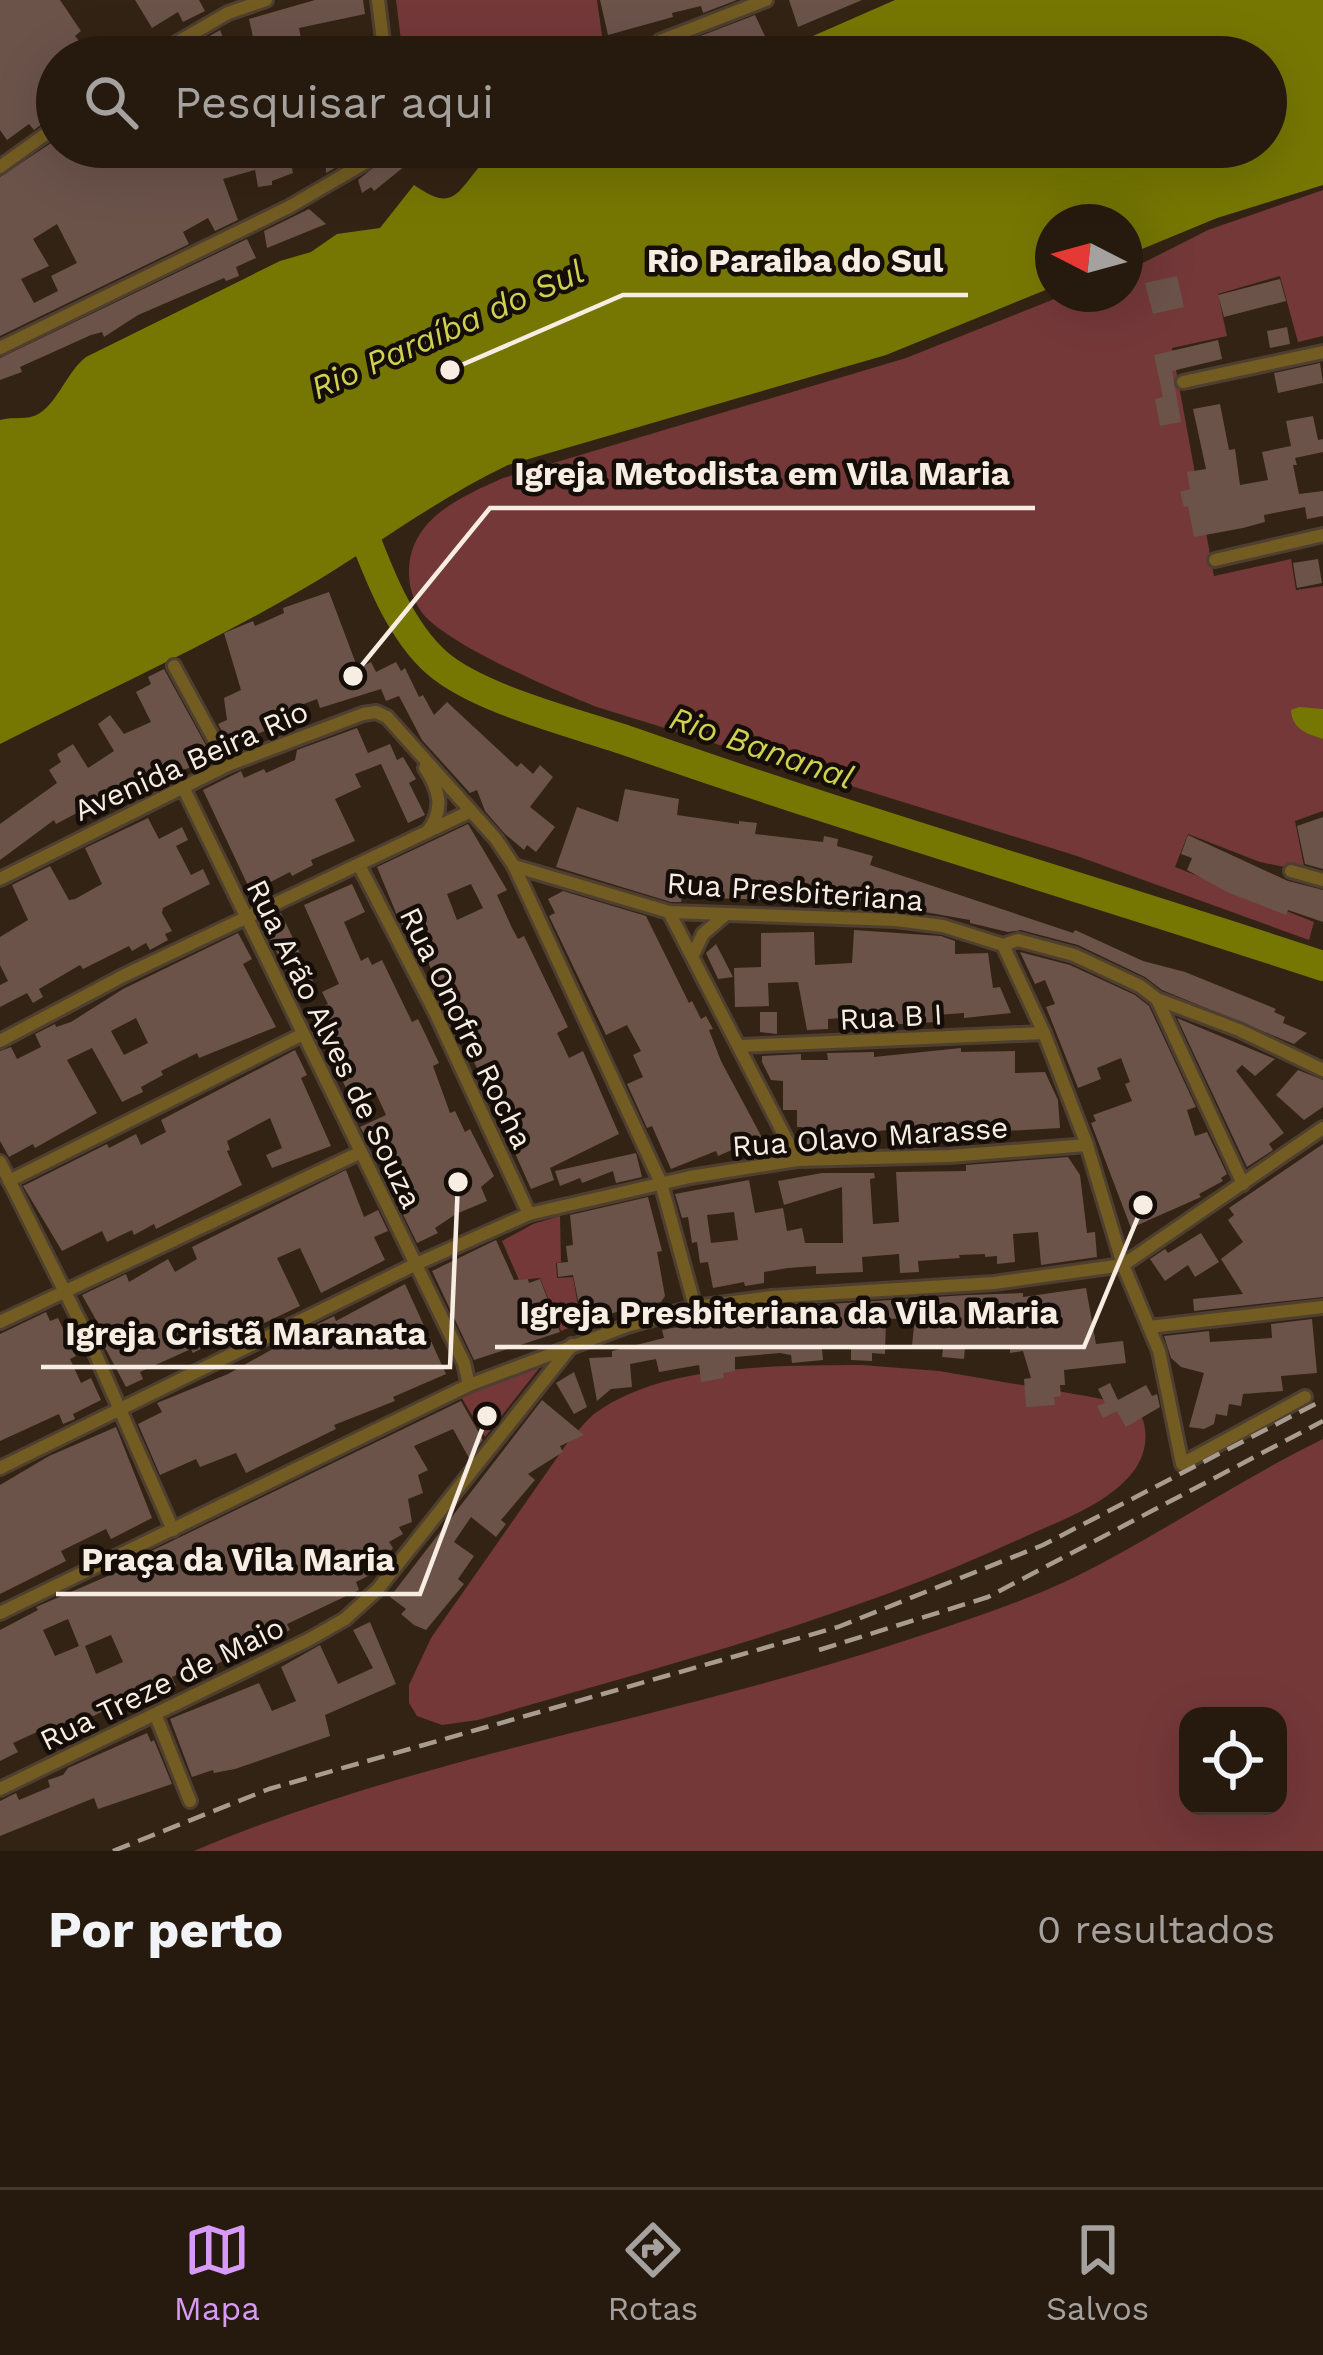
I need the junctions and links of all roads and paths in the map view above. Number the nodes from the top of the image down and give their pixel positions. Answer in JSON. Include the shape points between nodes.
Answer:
{"nodes":[{"id":1,"x":266,"y":0,"type":"edge"},
{"id":2,"x":378,"y":0,"type":"edge"},
{"id":3,"x":766,"y":0,"type":"edge"},
{"id":4,"x":188,"y":36,"type":"edge"},
{"id":5,"x":382,"y":36,"type":"edge"},
{"id":6,"x":673,"y":36,"type":"edge"},
{"id":7,"x":36,"y":141,"type":"edge"},
{"id":8,"x":0,"y":167,"type":"edge"},
{"id":9,"x":356,"y":168,"type":"edge"},
{"id":10,"x":0,"y":348,"type":"edge"},
{"id":11,"x":1323,"y":352,"type":"edge"},
{"id":12,"x":1183,"y":382,"type":"dead end"},
{"id":13,"x":1323,"y":535,"type":"edge"},
{"id":14,"x":1215,"y":560,"type":"dead end"},
{"id":15,"x":174,"y":666,"type":"dead end"},
{"id":16,"x":400,"y":732,"type":"junction"},
{"id":17,"x":228,"y":765,"type":"junction"},
{"id":18,"x":184,"y":789,"type":"junction"},
{"id":19,"x":471,"y":811,"type":"junction"},
{"id":20,"x":428,"y":831,"type":"junction"},
{"id":21,"x":358,"y":865,"type":"junction"},
{"id":22,"x":514,"y":866,"type":"junction"},
{"id":23,"x":1291,"y":871,"type":"dead end"},
{"id":24,"x":0,"y":879,"type":"edge"},
{"id":25,"x":1323,"y":880,"type":"edge"},
{"id":26,"x":669,"y":912,"type":"junction"},
{"id":27,"x":725,"y":916,"type":"junction"},
{"id":28,"x":246,"y":919,"type":"junction"},
{"id":29,"x":1003,"y":945,"type":"junction"},
{"id":30,"x":693,"y":958,"type":"junction"},
{"id":31,"x":1157,"y":999,"type":"junction"},
{"id":32,"x":1044,"y":1033,"type":"junction"},
{"id":33,"x":303,"y":1034,"type":"junction"},
{"id":34,"x":0,"y":1041,"type":"edge"},
{"id":35,"x":740,"y":1046,"type":"junction"},
{"id":36,"x":1323,"y":1070,"type":"edge"},
{"id":37,"x":1323,"y":1128,"type":"edge"},
{"id":38,"x":1087,"y":1145,"type":"junction"},
{"id":39,"x":359,"y":1153,"type":"junction"},
{"id":40,"x":797,"y":1160,"type":"junction"},
{"id":41,"x":0,"y":1162,"type":"edge"},
{"id":42,"x":10,"y":1181,"type":"junction"},
{"id":43,"x":661,"y":1183,"type":"junction"},
{"id":44,"x":1243,"y":1184,"type":"junction"},
{"id":45,"x":530,"y":1214,"type":"junction"},
{"id":46,"x":414,"y":1265,"type":"junction"},
{"id":47,"x":1123,"y":1265,"type":"junction"},
{"id":48,"x":66,"y":1290,"type":"junction"},
{"id":49,"x":695,"y":1307,"type":"junction"},
{"id":50,"x":1323,"y":1307,"type":"edge"},
{"id":51,"x":0,"y":1322,"type":"edge"},
{"id":52,"x":1149,"y":1327,"type":"junction"},
{"id":53,"x":572,"y":1344,"type":"junction"},
{"id":54,"x":469,"y":1385,"type":"junction"},
{"id":55,"x":1305,"y":1397,"type":"dead end"},
{"id":56,"x":123,"y":1411,"type":"junction"},
{"id":57,"x":0,"y":1468,"type":"edge"},
{"id":58,"x":173,"y":1530,"type":"junction"},
{"id":59,"x":0,"y":1613,"type":"edge"},
{"id":60,"x":156,"y":1716,"type":"junction"},
{"id":61,"x":0,"y":1789,"type":"edge"},
{"id":62,"x":190,"y":1801,"type":"dead end"}],
"edges":[{"from":1,"to":4,"type":"street"},
{"from":2,"to":5,"type":"street"},
{"from":3,"to":6,"type":"street"},
{"from":7,"to":8,"type":"street"},
{"from":9,"to":10,"type":"street"},
{"from":11,"to":12,"type":"street"},
{"from":13,"to":14,"type":"street"},
{"from":15,"to":17,"type":"street"},
{"from":16,"to":17,"type":"street","name":"Avenida Beira Rio","via":[[370,712]]},
{"from":16,"to":19,"type":"street"},
{"from":16,"to":20,"type":"street","via":[[438,790],[439,814]]},
{"from":17,"to":18,"type":"street","name":"Avenida Beira Rio"},
{"from":18,"to":24,"type":"street","name":"Avenida Beira Rio"},
{"from":18,"to":28,"type":"street","name":"Rua Arão Alves de Souza"},
{"from":19,"to":20,"type":"street"},
{"from":19,"to":22,"type":"street"},
{"from":20,"to":21,"type":"street"},
{"from":21,"to":28,"type":"street"},
{"from":21,"to":45,"type":"street","name":"Rua Onofre Rocha"},
{"from":22,"to":26,"type":"street","name":"Rua Presbiteriana"},
{"from":22,"to":43,"type":"street"},
{"from":23,"to":25,"type":"street"},
{"from":26,"to":27,"type":"street","name":"Rua Presbiteriana"},
{"from":26,"to":30,"type":"street"},
{"from":27,"to":29,"type":"street","name":"Rua Presbiteriana","via":[[896,920]]},
{"from":27,"to":30,"type":"street","via":[[703,934]]},
{"from":28,"to":33,"type":"street","name":"Rua Arão Alves de Souza"},
{"from":28,"to":34,"type":"street"},
{"from":29,"to":31,"type":"street","name":"Rua Presbiteriana","via":[[1018,940],[1074,955]]},
{"from":29,"to":32,"type":"street"},
{"from":30,"to":35,"type":"street"},
{"from":31,"to":36,"type":"street","name":"Rua Presbiteriana"},
{"from":31,"to":44,"type":"street"},
{"from":32,"to":35,"type":"street","name":"Rua B I"},
{"from":32,"to":38,"type":"street"},
{"from":33,"to":39,"type":"street","name":"Rua Arão Alves de Souza"},
{"from":33,"to":42,"type":"street"},
{"from":35,"to":40,"type":"street"},
{"from":37,"to":44,"type":"street"},
{"from":38,"to":40,"type":"street","name":"Rua Olavo Marasse"},
{"from":38,"to":47,"type":"street"},
{"from":39,"to":46,"type":"street","name":"Rua Arão Alves de Souza"},
{"from":39,"to":48,"type":"street"},
{"from":40,"to":43,"type":"street","name":"Rua Olavo Marasse"},
{"from":41,"to":42,"type":"street"},
{"from":42,"to":48,"type":"street"},
{"from":43,"to":45,"type":"street","name":"Rua Olavo Marasse"},
{"from":43,"to":49,"type":"street"},
{"from":44,"to":47,"type":"street"},
{"from":45,"to":46,"type":"street","name":"Rua Olavo Marasse"},
{"from":46,"to":54,"type":"street","name":"Rua Arão Alves de Souza"},
{"from":46,"to":56,"type":"street","name":"Rua Olavo Marasse"},
{"from":47,"to":49,"type":"street"},
{"from":47,"to":52,"type":"street"},
{"from":48,"to":51,"type":"street"},
{"from":48,"to":56,"type":"street"},
{"from":49,"to":53,"type":"street"},
{"from":50,"to":52,"type":"street"},
{"from":52,"to":55,"type":"street","via":[[1182,1464]]},
{"from":53,"to":54,"type":"street"},
{"from":53,"to":60,"type":"street","name":"Rua Treze de Maio","via":[[366,1602]]},
{"from":54,"to":58,"type":"street"},
{"from":56,"to":57,"type":"street","name":"Rua Olavo Marasse"},
{"from":56,"to":58,"type":"street"},
{"from":58,"to":59,"type":"street"},
{"from":60,"to":61,"type":"street","name":"Rua Treze de Maio"},
{"from":60,"to":62,"type":"street"}]}
